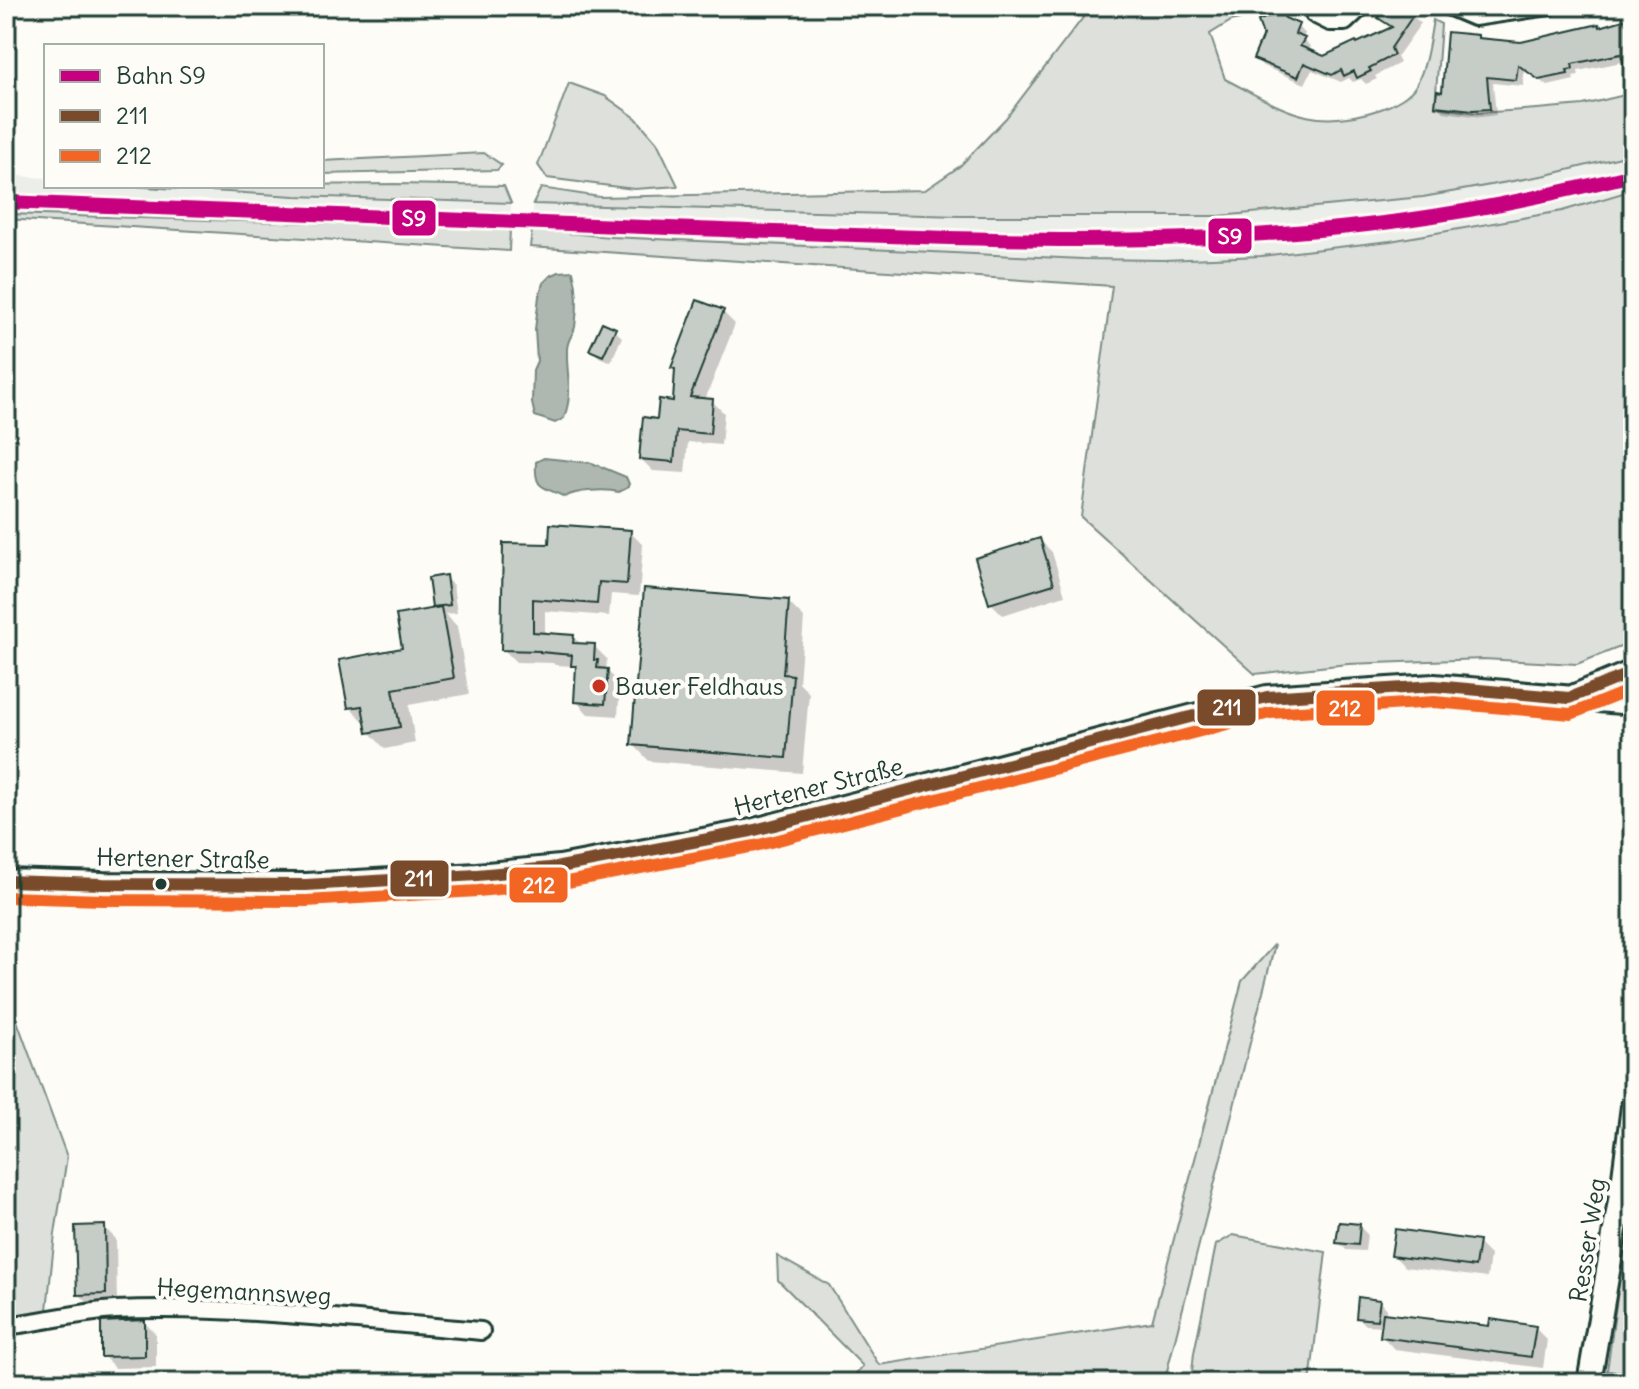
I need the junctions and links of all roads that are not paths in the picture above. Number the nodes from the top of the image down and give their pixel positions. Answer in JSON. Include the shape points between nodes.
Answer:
{"nodes":[{"id":1,"x":1310,"y":6,"type":"edge"},
{"id":2,"x":1362,"y":6,"type":"edge"},
{"id":3,"x":1448,"y":6,"type":"edge"},
{"id":4,"x":1549,"y":6,"type":"edge"},
{"id":5,"x":1633,"y":672,"type":"edge"},
{"id":6,"x":1569,"y":698,"type":"junction"},
{"id":7,"x":1633,"y":703,"type":"edge"},
{"id":8,"x":6,"y":881,"type":"edge"},
{"id":9,"x":1633,"y":1106,"type":"edge"},
{"id":10,"x":6,"y":1326,"type":"edge"},
{"id":11,"x":481,"y":1331,"type":"dead end"},
{"id":12,"x":1589,"y":1383,"type":"edge"}],
"edges":[{"from":1,"to":2,"type":"street","via":[[1330,22],[1345,22]]},
{"from":3,"to":4,"type":"street","via":[[1474,17]]},
{"from":5,"to":6,"type":"main road"},
{"from":6,"to":7,"type":"main road","name":"Hertener Straße"},
{"from":6,"to":8,"type":"main road","name":"Hertener Straße","via":[[1434,686],[1267,697],[751,831],[560,867],[306,885]]},
{"from":9,"to":12,"type":"main road","name":"Resser Weg"},
{"from":10,"to":11,"type":"street","name":"Hegemannsweg","via":[[112,1310],[175,1310]]}]}
